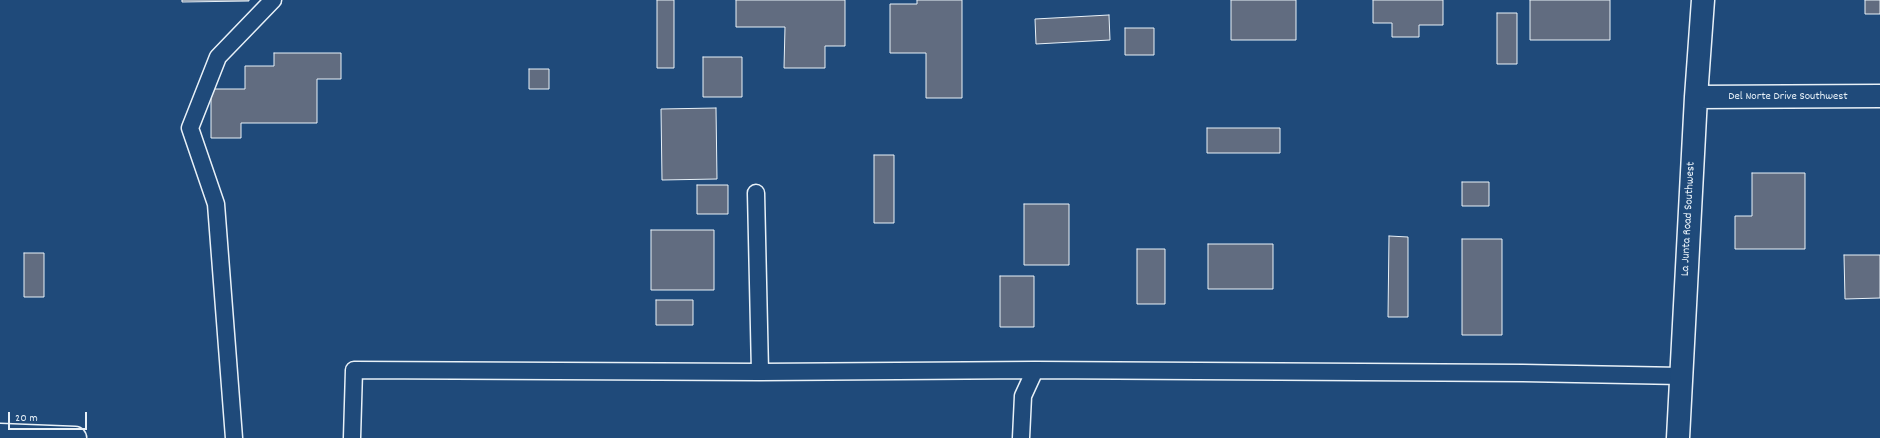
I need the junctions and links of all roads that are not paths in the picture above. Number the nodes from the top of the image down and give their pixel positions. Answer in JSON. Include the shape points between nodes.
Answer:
{"nodes":[{"id":1,"x":273,"y":0,"type":"edge"},
{"id":2,"x":1703,"y":0,"type":"edge"},
{"id":3,"x":1880,"y":96,"type":"edge"},
{"id":4,"x":1696,"y":97,"type":"junction"},
{"id":5,"x":756,"y":193,"type":"dead end"},
{"id":6,"x":1035,"y":370,"type":"junction"},
{"id":7,"x":760,"y":372,"type":"junction"},
{"id":8,"x":1681,"y":376,"type":"junction"},
{"id":9,"x":0,"y":435,"type":"edge"},
{"id":10,"x":75,"y":438,"type":"edge"},
{"id":11,"x":234,"y":438,"type":"edge"},
{"id":12,"x":352,"y":438,"type":"edge"},
{"id":13,"x":1021,"y":438,"type":"edge"},
{"id":14,"x":1678,"y":438,"type":"edge"}],
"edges":[{"from":1,"to":11,"type":"lane","via":[[218,57],[190,128],[216,204]]},
{"from":2,"to":4,"type":"street","name":"La Junta Road Southwest"},
{"from":3,"to":4,"type":"street","name":"Del Norte Drive Southwest"},
{"from":4,"to":8,"type":"street","name":"La Junta Road Southwest"},
{"from":5,"to":7,"type":"lane"},
{"from":6,"to":7,"type":"lane"},
{"from":6,"to":8,"type":"lane"},
{"from":6,"to":13,"type":"lane","via":[[1024,396]]},
{"from":7,"to":12,"type":"lane","via":[[354,370]]},
{"from":8,"to":14,"type":"street","name":"La Junta Road Southwest"},
{"from":9,"to":10,"type":"street"}]}
